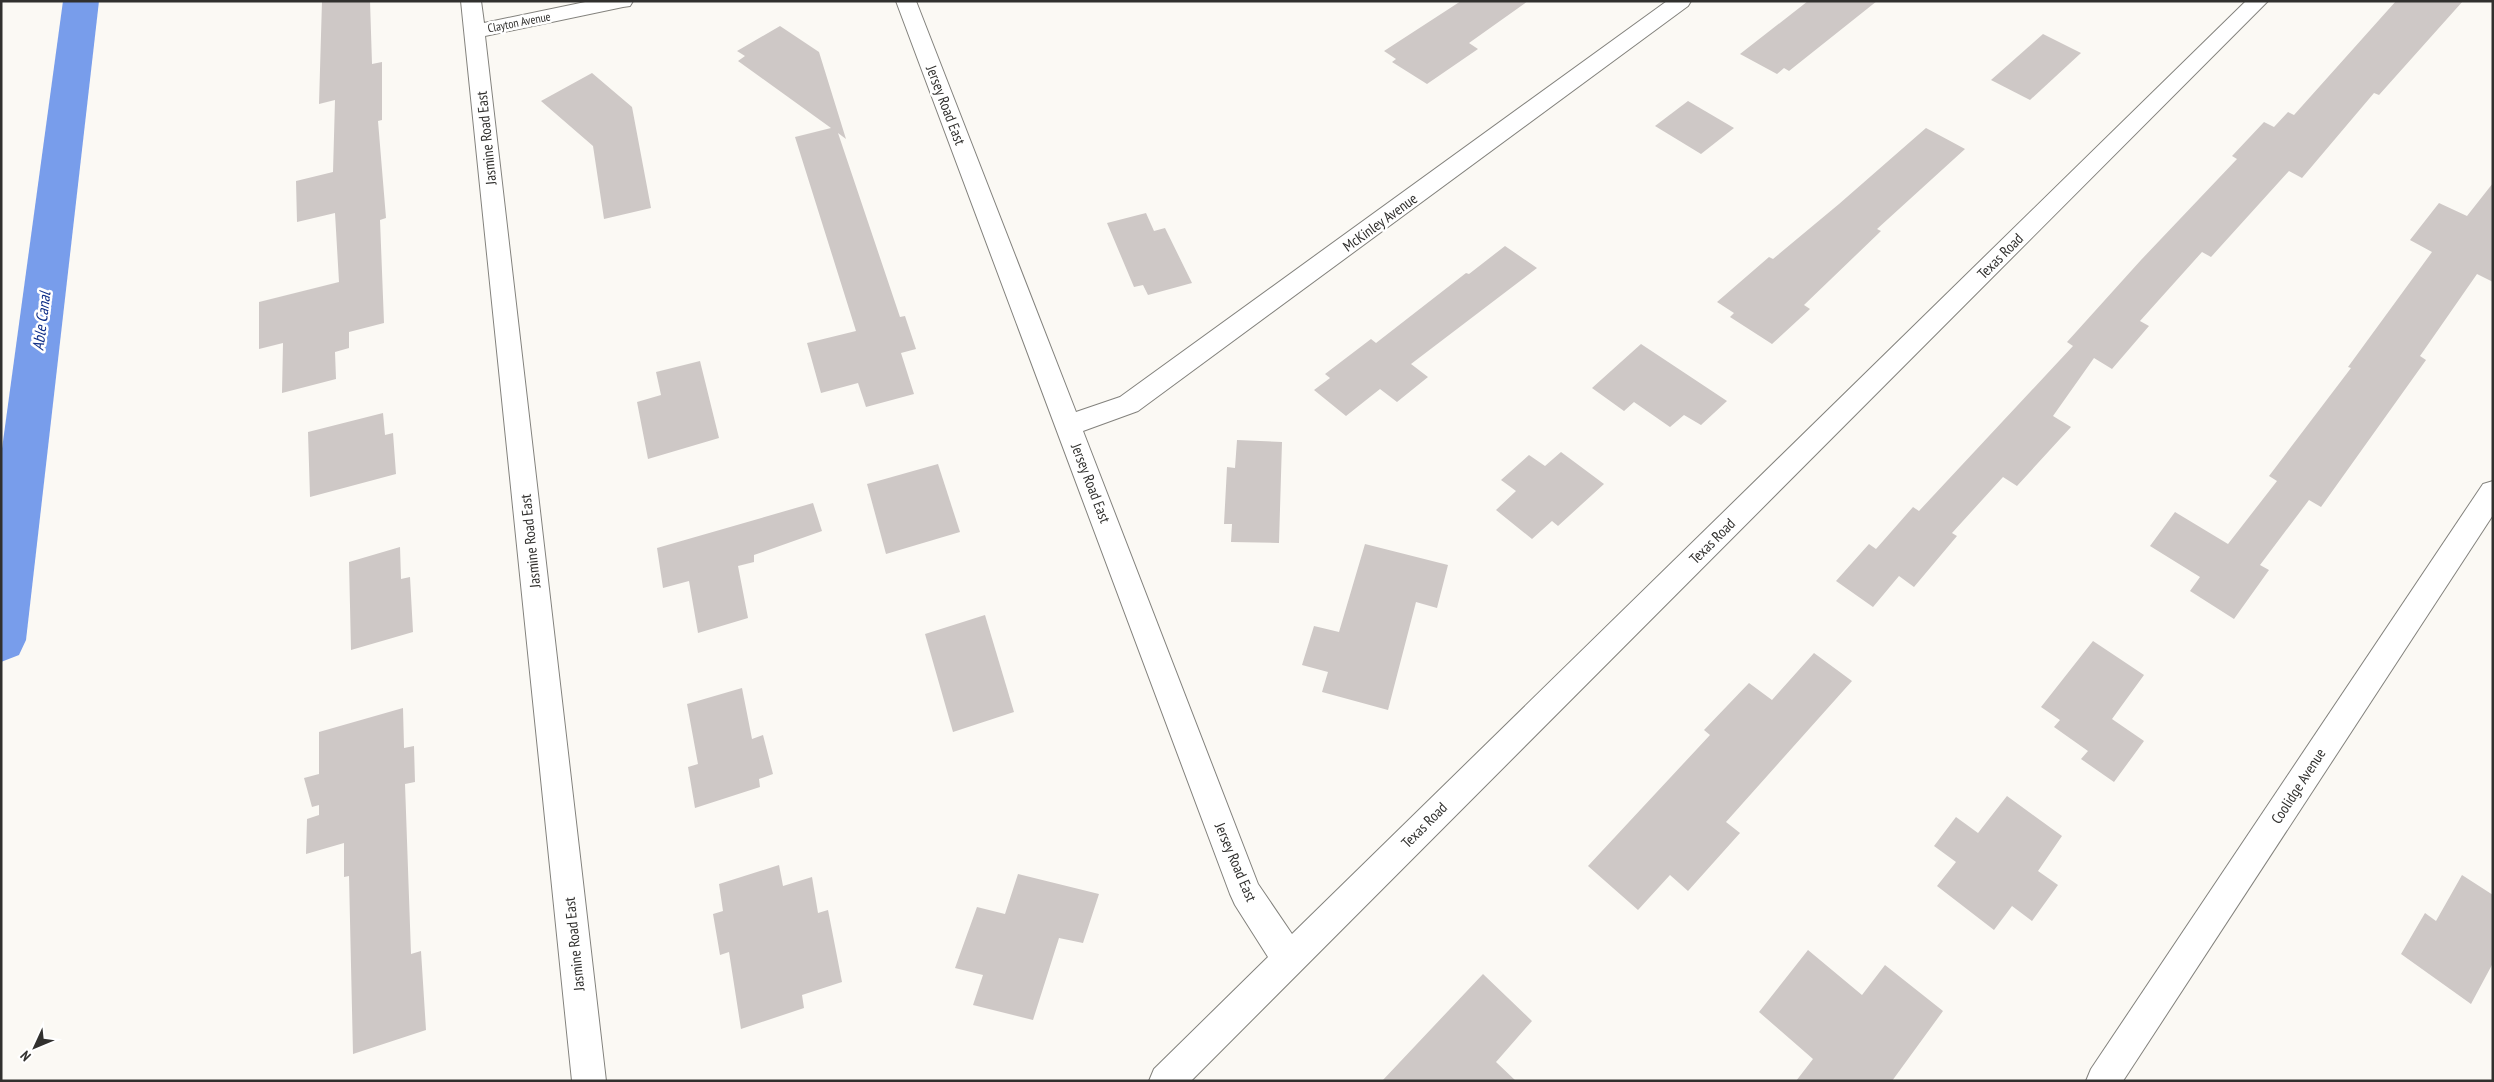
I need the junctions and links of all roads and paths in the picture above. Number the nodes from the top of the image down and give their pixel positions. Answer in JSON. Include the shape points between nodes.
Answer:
{"nodes":[{"id":1,"x":472,"y":1,"type":"edge"},
{"id":2,"x":623,"y":1,"type":"edge"},
{"id":3,"x":906,"y":1,"type":"edge"},
{"id":4,"x":1680,"y":1,"type":"edge"},
{"id":5,"x":2258,"y":1,"type":"edge"},
{"id":6,"x":475,"y":31,"type":"junction"},
{"id":7,"x":1069,"y":425,"type":"junction"},
{"id":8,"x":2493,"y":492,"type":"edge"},
{"id":9,"x":1289,"y":959,"type":"junction"},
{"id":10,"x":590,"y":1081,"type":"edge"},
{"id":11,"x":1166,"y":1081,"type":"edge"},
{"id":12,"x":2103,"y":1081,"type":"edge"}],
"edges":[{"from":1,"to":6,"type":"street","name":"Jasmine Road East"},
{"from":2,"to":6,"type":"street","name":"Clayton Avenue"},
{"from":3,"to":7,"type":"street","name":"Jersey Road East"},
{"from":4,"to":7,"type":"street","name":"McKinley Avenue","via":[[1129,404]]},
{"from":5,"to":9,"type":"street","name":"Texas Road"},
{"from":6,"to":10,"type":"street","name":"Jasmine Road East"},
{"from":7,"to":9,"type":"street","name":"Jersey Road East","via":[[1246,894]]},
{"from":8,"to":12,"type":"street","name":"Coolidge Avenue"},
{"from":9,"to":11,"type":"street","name":"Texas Road"}]}
